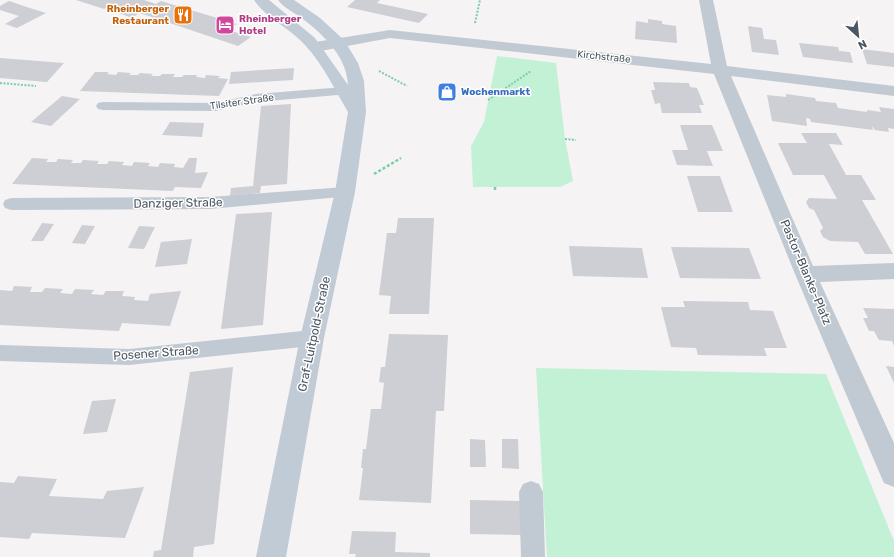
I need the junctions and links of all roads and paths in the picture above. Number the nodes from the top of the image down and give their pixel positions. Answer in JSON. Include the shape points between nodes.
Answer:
{"nodes":[{"id":1,"x":261,"y":0,"type":"edge"},
{"id":2,"x":285,"y":0,"type":"edge"},
{"id":3,"x":706,"y":0,"type":"edge"},
{"id":4,"x":339,"y":43,"type":"junction"},
{"id":5,"x":315,"y":48,"type":"junction"},
{"id":6,"x":561,"y":52,"type":"junction"},
{"id":7,"x":720,"y":70,"type":"junction"},
{"id":8,"x":0,"y":83,"type":"edge"},
{"id":9,"x":36,"y":86,"type":"dead end"},
{"id":10,"x":894,"y":91,"type":"edge"},
{"id":11,"x":352,"y":98,"type":"junction"},
{"id":12,"x":488,"y":100,"type":"dead end"},
{"id":13,"x":103,"y":106,"type":"dead end"},
{"id":14,"x":565,"y":139,"type":"dead end"},
{"id":15,"x":576,"y":140,"type":"dead end"},
{"id":16,"x":495,"y":187,"type":"dead end"},
{"id":17,"x":495,"y":191,"type":"dead end"},
{"id":18,"x":345,"y":192,"type":"junction"},
{"id":19,"x":11,"y":204,"type":"dead end"},
{"id":20,"x":894,"y":271,"type":"edge"},
{"id":21,"x":806,"y":274,"type":"junction"},
{"id":22,"x":312,"y":338,"type":"junction"},
{"id":23,"x":0,"y":353,"type":"edge"},
{"id":24,"x":894,"y":474,"type":"edge"},
{"id":25,"x":531,"y":492,"type":"dead end"},
{"id":26,"x":271,"y":557,"type":"edge"},
{"id":27,"x":533,"y":557,"type":"edge"}],
"edges":[{"from":1,"to":5,"type":"street"},
{"from":2,"to":4,"type":"street","name":"Graf-Luitpold-Straße","via":[[316,21]]},
{"from":3,"to":7,"type":"street","name":"Pastor-Blanke-Platz"},
{"from":4,"to":5,"type":"street","name":"Kirchstraße"},
{"from":4,"to":6,"type":"street","name":"Kirchstraße","via":[[390,34]]},
{"from":4,"to":11,"type":"street","name":"Graf-Luitpold-Straße","via":[[356,80]]},
{"from":5,"to":11,"type":"street"},
{"from":6,"to":7,"type":"street","name":"Kirchstraße"},
{"from":6,"to":12,"type":"path"},
{"from":7,"to":10,"type":"street","name":"Kirchstraße"},
{"from":7,"to":21,"type":"street","name":"Pastor-Blanke-Platz"},
{"from":8,"to":9,"type":"path"},
{"from":11,"to":13,"type":"lane","name":"Tilsiter Straße","via":[[256,98],[215,107]]},
{"from":11,"to":18,"type":"street","name":"Graf-Luitpold-Straße"},
{"from":14,"to":15,"type":"path"},
{"from":16,"to":17,"type":"path"},
{"from":18,"to":19,"type":"lane","name":"Danziger Straße","via":[[210,203]]},
{"from":18,"to":22,"type":"street","name":"Graf-Luitpold-Straße"},
{"from":20,"to":21,"type":"street"},
{"from":21,"to":24,"type":"street","name":"Pastor-Blanke-Platz"},
{"from":22,"to":23,"type":"lane","name":"Posener Straße","via":[[129,358]]},
{"from":22,"to":26,"type":"street","name":"Graf-Luitpold-Straße"},
{"from":25,"to":27,"type":"lane"}]}
